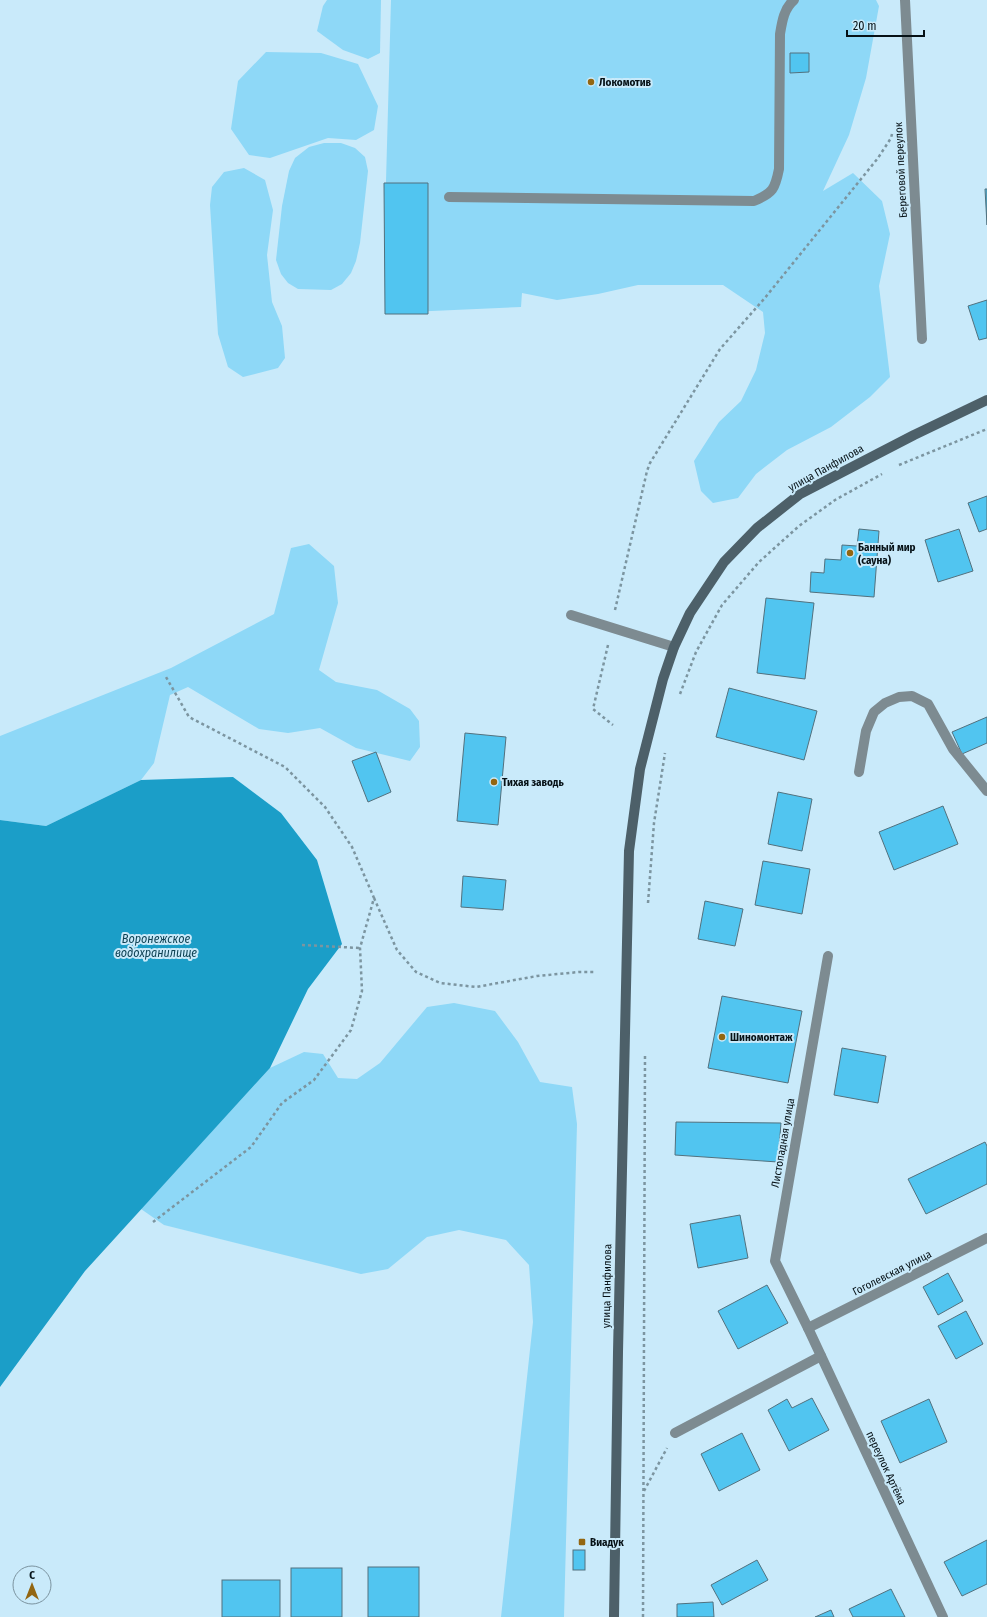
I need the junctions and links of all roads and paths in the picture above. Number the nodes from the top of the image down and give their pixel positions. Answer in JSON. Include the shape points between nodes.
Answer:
{"nodes":[{"id":1,"x":794,"y":0,"type":"edge"},
{"id":2,"x":905,"y":0,"type":"edge"},
{"id":3,"x":894,"y":128,"type":"dead end"},
{"id":4,"x":449,"y":197,"type":"dead end"},
{"id":5,"x":922,"y":339,"type":"dead end"},
{"id":6,"x":987,"y":400,"type":"edge"},
{"id":7,"x":987,"y":429,"type":"edge"},
{"id":8,"x":897,"y":466,"type":"dead end"},
{"id":9,"x":883,"y":474,"type":"dead end"},
{"id":10,"x":570,"y":615,"type":"dead end"},
{"id":11,"x":611,"y":628,"type":"junction"},
{"id":12,"x":674,"y":647,"type":"junction"},
{"id":13,"x":166,"y":677,"type":"dead end"},
{"id":14,"x":677,"y":700,"type":"dead end"},
{"id":15,"x":613,"y":725,"type":"dead end"},
{"id":16,"x":666,"y":745,"type":"dead end"},
{"id":17,"x":859,"y":772,"type":"dead end"},
{"id":18,"x":987,"y":792,"type":"edge"},
{"id":19,"x":374,"y":898,"type":"junction"},
{"id":20,"x":648,"y":906,"type":"dead end"},
{"id":21,"x":302,"y":945,"type":"dead end"},
{"id":22,"x":360,"y":948,"type":"junction"},
{"id":23,"x":828,"y":956,"type":"dead end"},
{"id":24,"x":596,"y":972,"type":"dead end"},
{"id":25,"x":645,"y":1055,"type":"dead end"},
{"id":26,"x":153,"y":1222,"type":"dead end"},
{"id":27,"x":987,"y":1238,"type":"edge"},
{"id":28,"x":808,"y":1328,"type":"junction"},
{"id":29,"x":821,"y":1356,"type":"junction"},
{"id":30,"x":675,"y":1433,"type":"joint"},
{"id":31,"x":644,"y":1491,"type":"junction"},
{"id":32,"x":614,"y":1617,"type":"edge"},
{"id":33,"x":643,"y":1617,"type":"edge"},
{"id":34,"x":943,"y":1617,"type":"edge"}],
"edges":[{"from":1,"to":4,"type":"street","via":[[784,14],[780,34],[779,169],[776,185],[768,195],[754,201]]},
{"from":2,"to":5,"type":"street","name":"Береговой переулок"},
{"from":3,"to":11,"type":"path","via":[[891,138],[878,158],[764,299],[720,349],[650,463]]},
{"from":6,"to":12,"type":"main road","name":"улица Панфилова","via":[[800,494],[757,528],[724,562],[690,613]]},
{"from":7,"to":8,"type":"path"},
{"from":9,"to":14,"type":"path","via":[[829,505],[799,526],[759,562],[722,604],[696,652]]},
{"from":10,"to":11,"type":"street"},
{"from":11,"to":12,"type":"street"},
{"from":11,"to":15,"type":"path","via":[[593,709]]},
{"from":12,"to":32,"type":"main road","name":"улица Панфилова","via":[[663,678],[640,769],[629,851]]},
{"from":13,"to":19,"type":"path","via":[[189,717],[285,767],[325,807],[352,847]]},
{"from":16,"to":20,"type":"path","via":[[654,823]]},
{"from":17,"to":18,"type":"street","via":[[866,731],[874,712],[899,697],[912,696],[928,704],[953,749]]},
{"from":19,"to":22,"type":"path"},
{"from":19,"to":24,"type":"path","via":[[397,950],[416,972],[440,984],[476,987],[537,976]]},
{"from":21,"to":22,"type":"path"},
{"from":22,"to":26,"type":"path","via":[[362,991],[351,1030],[314,1080],[282,1103],[250,1146]]},
{"from":23,"to":28,"type":"street","name":"Листопадная улица","via":[[775,1260]]},
{"from":25,"to":31,"type":"path"},
{"from":27,"to":28,"type":"street","name":"Гоголевская улица"},
{"from":28,"to":29,"type":"street","name":"переулок Артёма"},
{"from":29,"to":30,"type":"street"},
{"from":29,"to":34,"type":"street","name":"переулок Артёма"},
{"from":30,"to":31,"type":"path"},
{"from":31,"to":33,"type":"path"}]}
